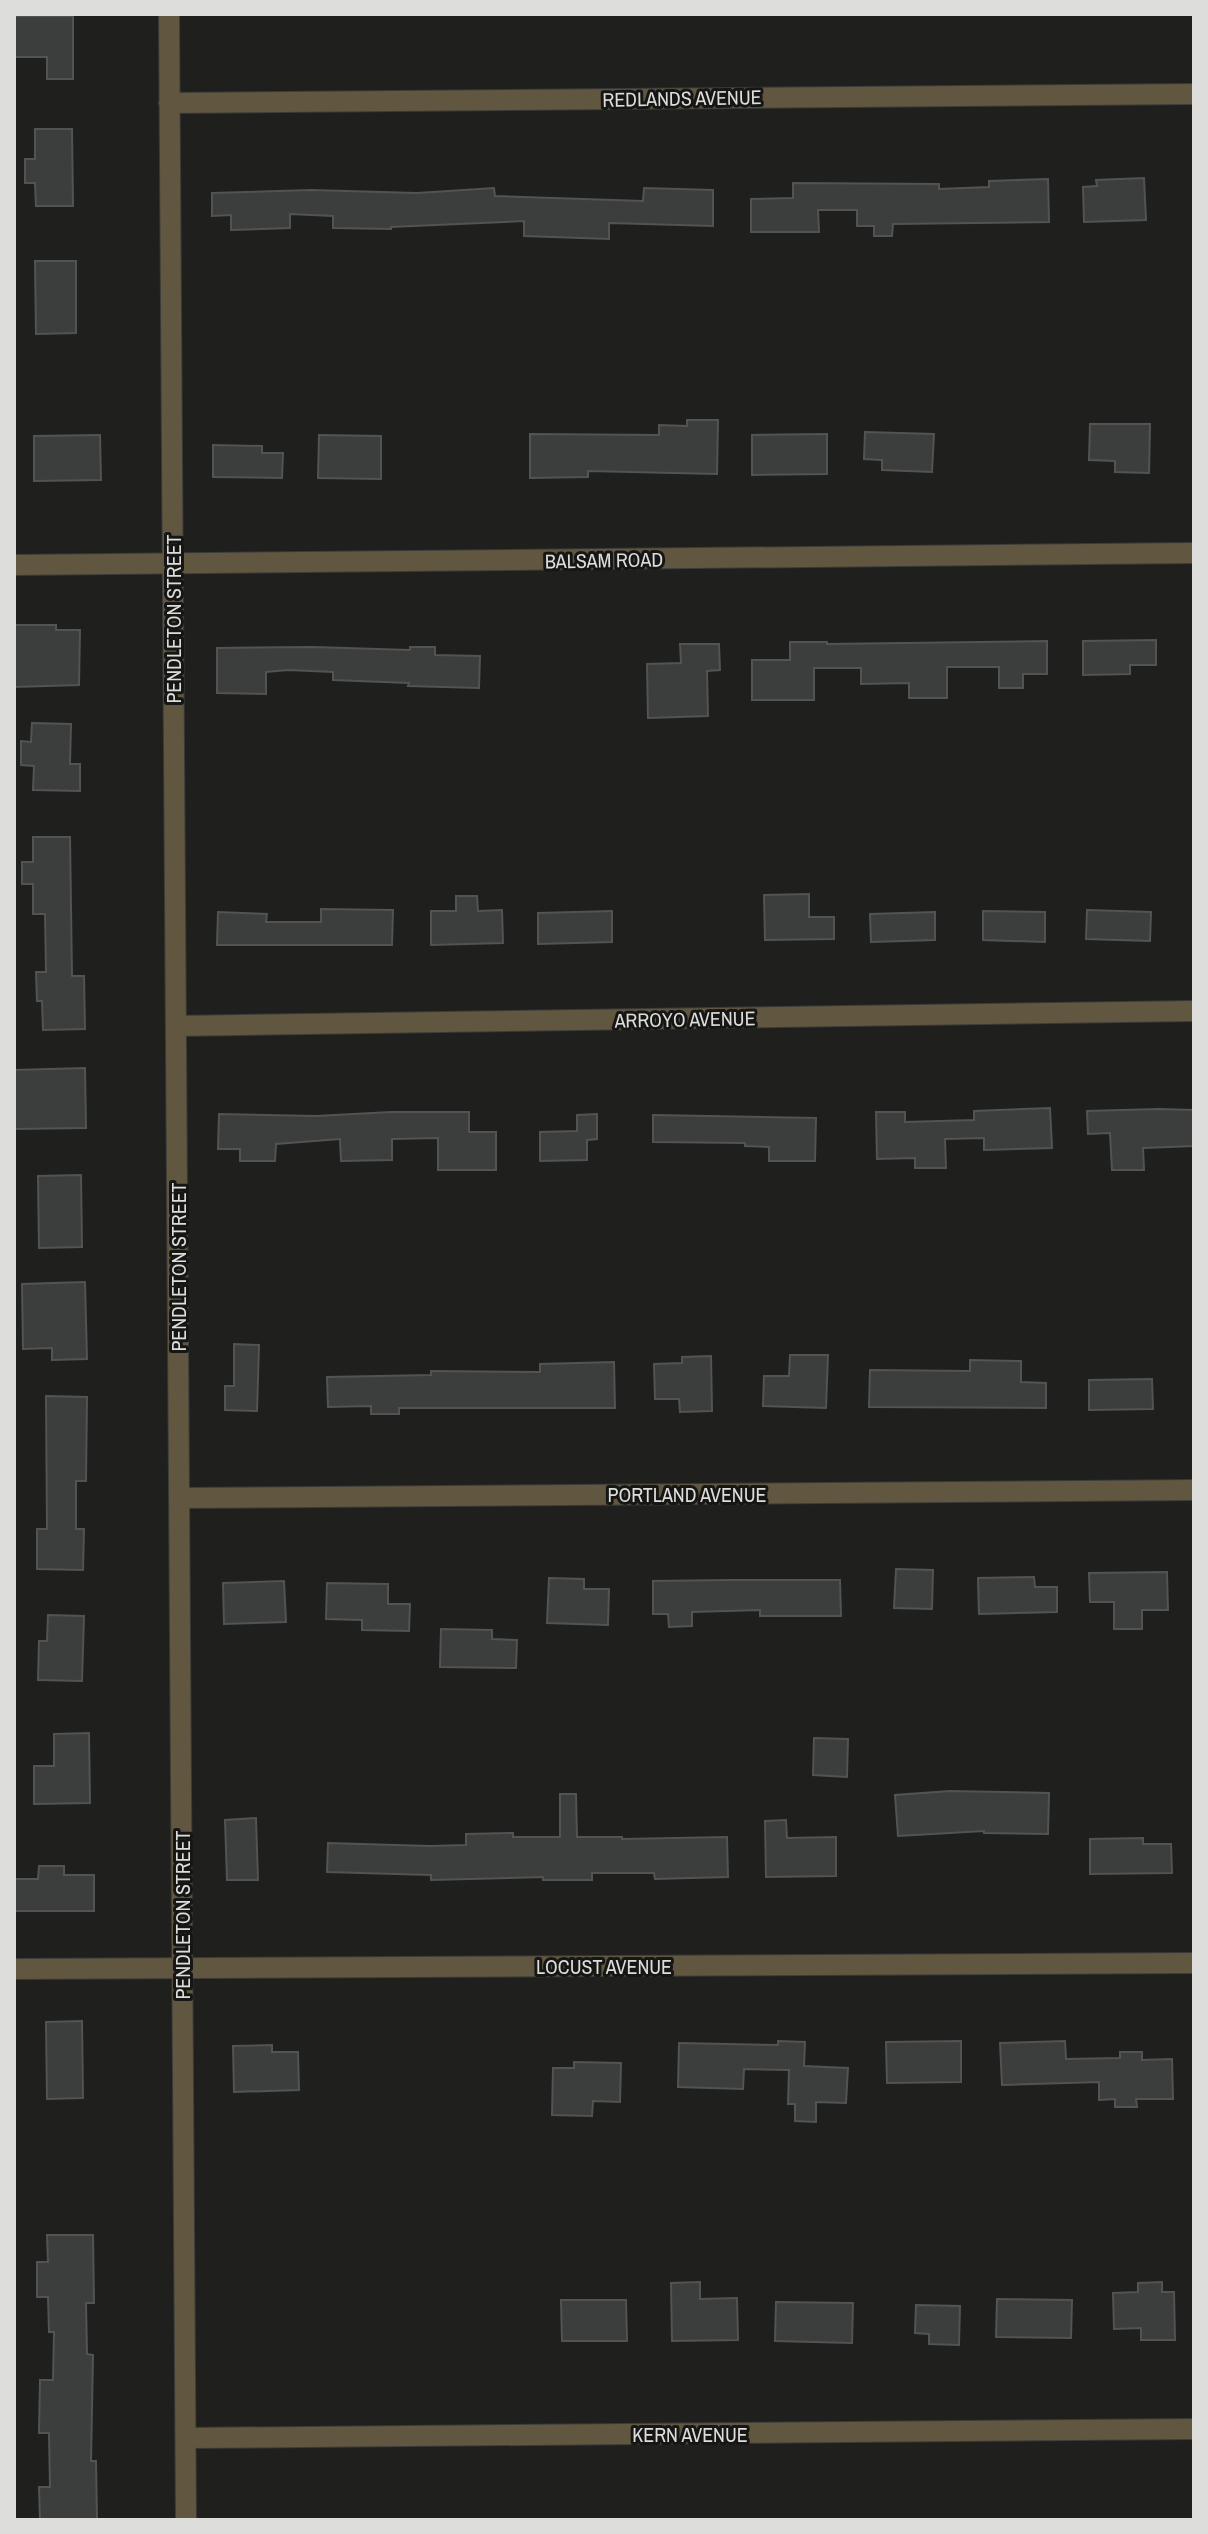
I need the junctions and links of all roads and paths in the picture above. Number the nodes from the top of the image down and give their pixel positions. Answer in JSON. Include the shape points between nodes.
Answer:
{"nodes":[{"id":1,"x":169,"y":14,"type":"edge"},
{"id":2,"x":1194,"y":94,"type":"edge"},
{"id":3,"x":169,"y":103,"type":"junction"},
{"id":4,"x":1194,"y":553,"type":"edge"},
{"id":5,"x":173,"y":564,"type":"junction"},
{"id":6,"x":14,"y":565,"type":"edge"},
{"id":7,"x":1194,"y":1011,"type":"edge"},
{"id":8,"x":176,"y":1026,"type":"junction"},
{"id":9,"x":1194,"y":1490,"type":"edge"},
{"id":10,"x":179,"y":1498,"type":"junction"},
{"id":11,"x":1194,"y":1963,"type":"edge"},
{"id":12,"x":183,"y":1967,"type":"junction"},
{"id":13,"x":14,"y":1969,"type":"edge"},
{"id":14,"x":1194,"y":2429,"type":"edge"},
{"id":15,"x":186,"y":2438,"type":"junction"},
{"id":16,"x":186,"y":2520,"type":"edge"}],
"edges":[{"from":1,"to":3,"type":"street","name":"PENDLETON STREET"},
{"from":2,"to":3,"type":"street","name":"REDLANDS AVENUE"},
{"from":3,"to":5,"type":"street","name":"PENDLETON STREET"},
{"from":4,"to":5,"type":"street","name":"BALSAM ROAD"},
{"from":5,"to":6,"type":"street","name":"BALSAM ROAD"},
{"from":5,"to":8,"type":"street","name":"PENDLETON STREET"},
{"from":7,"to":8,"type":"street","name":"ARROYO AVENUE"},
{"from":8,"to":10,"type":"street","name":"PENDLETON STREET"},
{"from":9,"to":10,"type":"street","name":"PORTLAND AVENUE"},
{"from":10,"to":12,"type":"street","name":"PENDLETON STREET"},
{"from":11,"to":12,"type":"street","name":"LOCUST AVENUE"},
{"from":12,"to":13,"type":"street","name":"LOCUST AVENUE"},
{"from":12,"to":15,"type":"street","name":"PENDLETON STREET"},
{"from":14,"to":15,"type":"street","name":"KERN AVENUE"},
{"from":15,"to":16,"type":"street","name":"PENDLETON STREET"}]}
